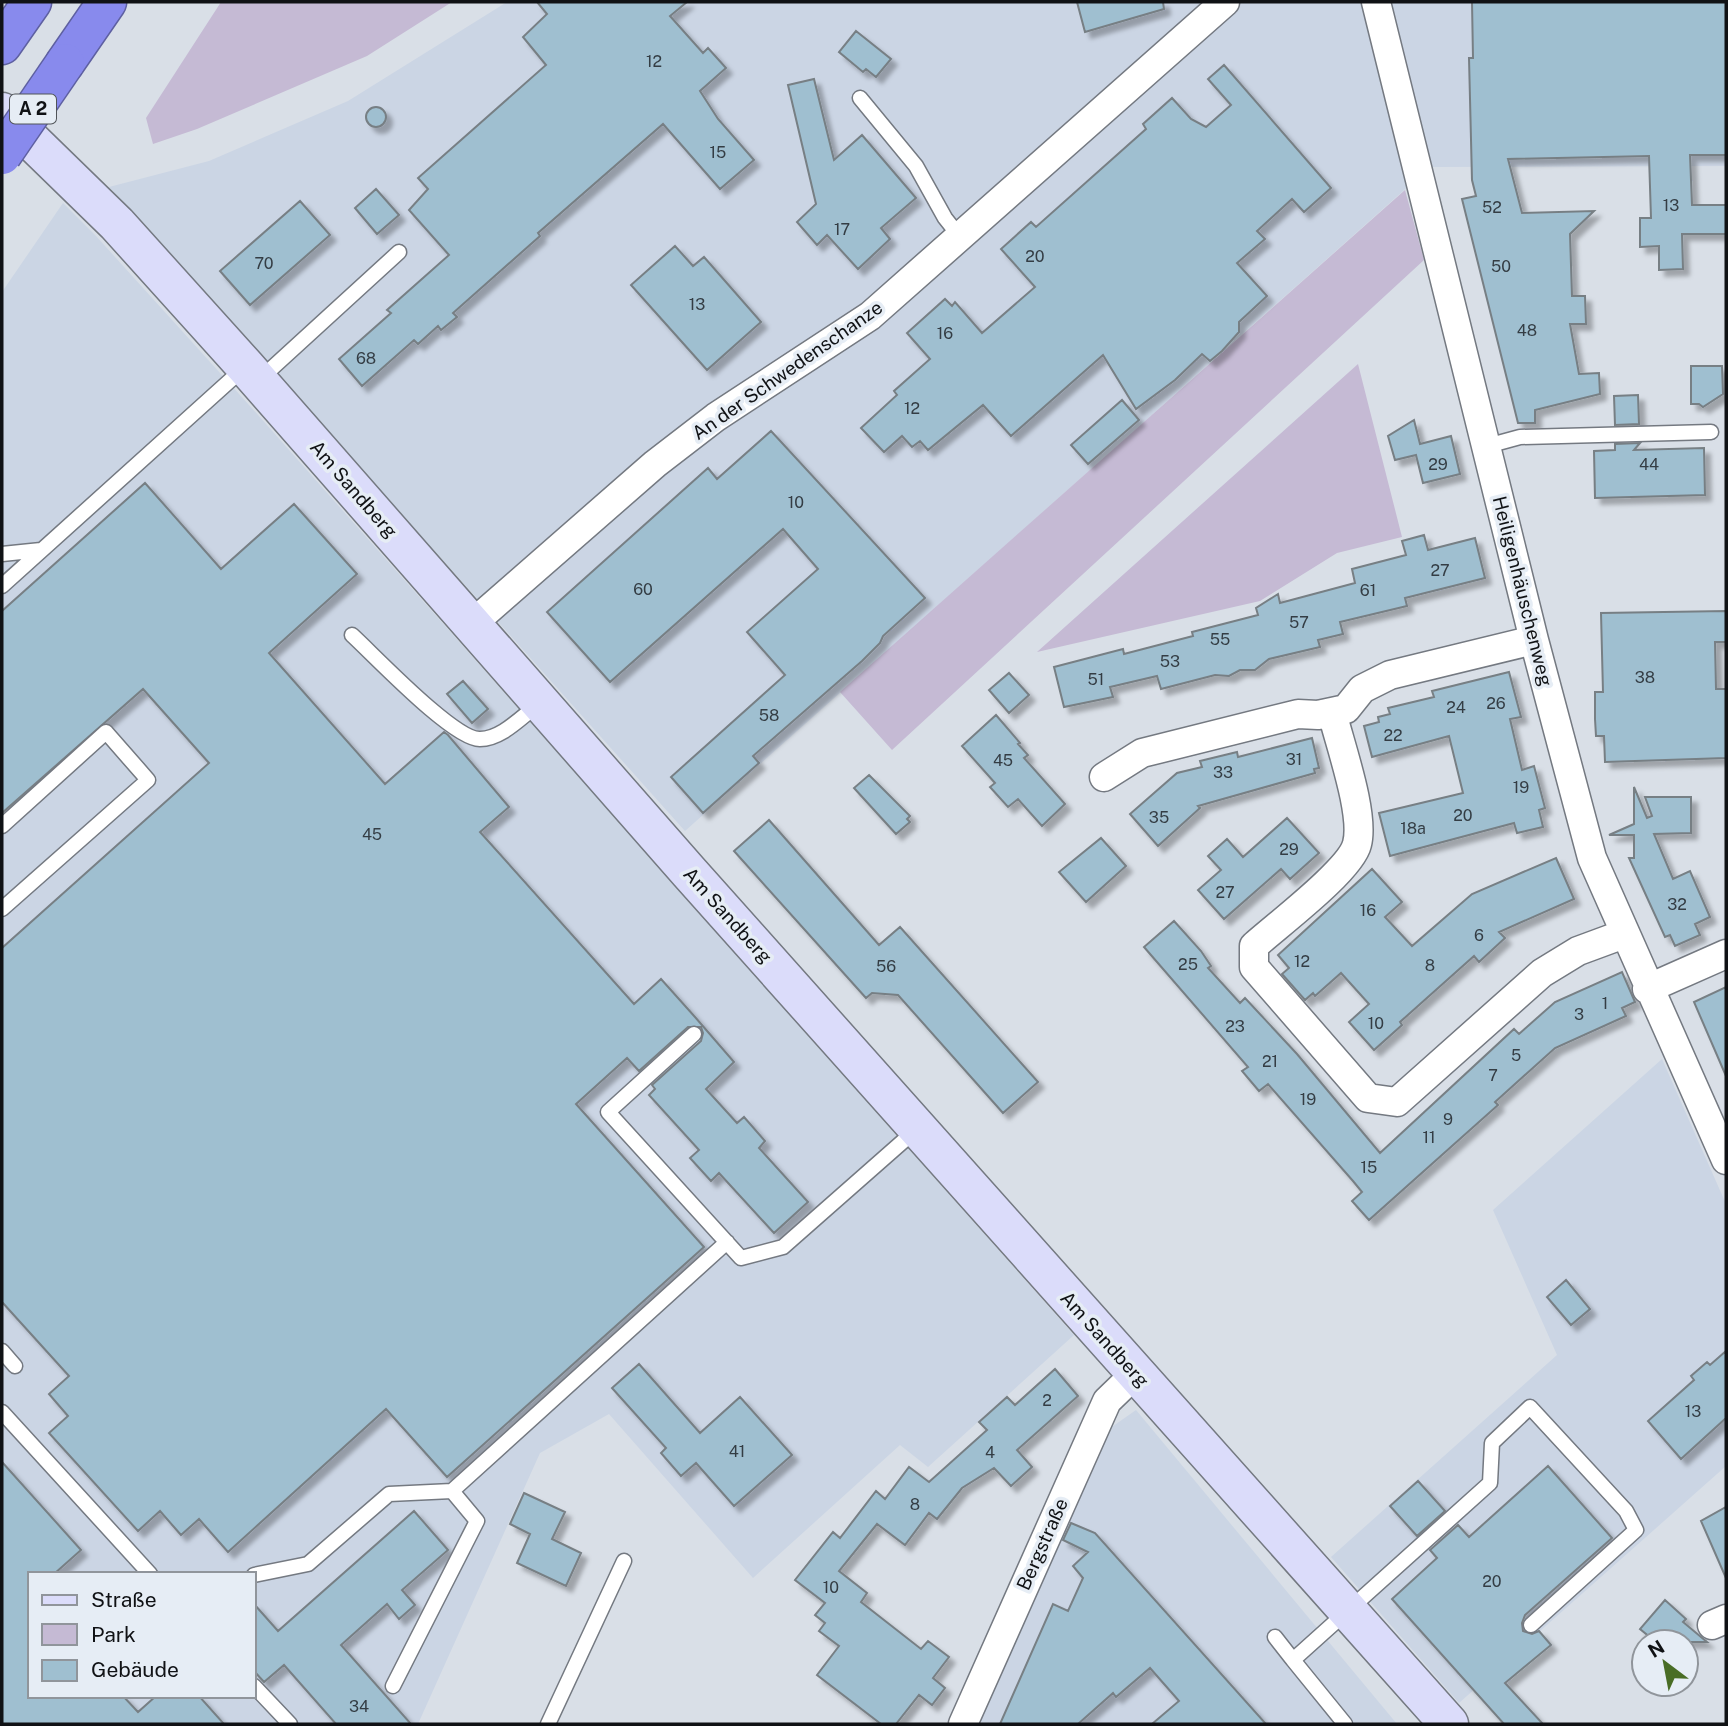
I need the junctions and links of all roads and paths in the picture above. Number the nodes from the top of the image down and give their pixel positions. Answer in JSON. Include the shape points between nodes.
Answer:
{"nodes":[{"id":1,"x":32,"y":2,"type":"edge"},
{"id":2,"x":107,"y":2,"type":"edge"},
{"id":3,"x":1225,"y":2,"type":"edge"},
{"id":4,"x":1376,"y":2,"type":"edge"},
{"id":5,"x":2,"y":45,"type":"edge"},
{"id":6,"x":860,"y":99,"type":"dead end"},
{"id":7,"x":2,"y":112,"type":"edge"},
{"id":8,"x":2,"y":155,"type":"edge"},
{"id":9,"x":960,"y":237,"type":"junction"},
{"id":10,"x":398,"y":252,"type":"dead end"},
{"id":11,"x":252,"y":374,"type":"junction"},
{"id":12,"x":1711,"y":432,"type":"dead end"},
{"id":13,"x":1487,"y":446,"type":"junction"},
{"id":14,"x":41,"y":550,"type":"junction"},
{"id":15,"x":2,"y":554,"type":"edge"},
{"id":16,"x":2,"y":586,"type":"edge"},
{"id":17,"x":472,"y":624,"type":"junction"},
{"id":18,"x":352,"y":635,"type":"dead end"},
{"id":19,"x":1534,"y":640,"type":"junction"},
{"id":20,"x":541,"y":702,"type":"junction"},
{"id":21,"x":1332,"y":712,"type":"junction"},
{"id":22,"x":1104,"y":777,"type":"dead end"},
{"id":23,"x":2,"y":826,"type":"edge"},
{"id":24,"x":2,"y":909,"type":"edge"},
{"id":25,"x":1624,"y":934,"type":"junction"},
{"id":26,"x":1726,"y":954,"type":"edge"},
{"id":27,"x":1647,"y":989,"type":"junction"},
{"id":28,"x":694,"y":1034,"type":"dead end"},
{"id":29,"x":918,"y":1128,"type":"junction"},
{"id":30,"x":1726,"y":1160,"type":"edge"},
{"id":31,"x":727,"y":1242,"type":"junction"},
{"id":32,"x":2,"y":1351,"type":"edge"},
{"id":33,"x":15,"y":1366,"type":"dead end"},
{"id":34,"x":1136,"y":1373,"type":"junction"},
{"id":35,"x":2,"y":1412,"type":"edge"},
{"id":36,"x":452,"y":1491,"type":"junction"},
{"id":37,"x":624,"y":1561,"type":"dead end"},
{"id":38,"x":148,"y":1572,"type":"edge"},
{"id":39,"x":256,"y":1574,"type":"edge"},
{"id":40,"x":1348,"y":1611,"type":"junction"},
{"id":41,"x":1531,"y":1625,"type":"dead end"},
{"id":42,"x":1275,"y":1637,"type":"dead end"},
{"id":43,"x":1293,"y":1660,"type":"junction"},
{"id":44,"x":393,"y":1686,"type":"dead end"},
{"id":45,"x":256,"y":1688,"type":"edge"},
{"id":46,"x":290,"y":1724,"type":"edge"},
{"id":47,"x":548,"y":1724,"type":"edge"},
{"id":48,"x":964,"y":1724,"type":"edge"},
{"id":49,"x":1345,"y":1724,"type":"edge"},
{"id":50,"x":1449,"y":1724,"type":"edge"}],
"edges":[{"from":1,"to":5,"type":"highway"},
{"from":2,"to":8,"type":"highway","number":"A 2","bridge":true},
{"from":3,"to":9,"type":"street","name":"An der Schwedenschanze"},
{"from":4,"to":13,"type":"street","name":"Heiligenhäuschenweg"},
{"from":6,"to":9,"type":"lane","via":[[916,166]]},
{"from":7,"to":11,"type":"main road","name":"Am Sandberg","via":[[117,224]]},
{"from":9,"to":17,"type":"street","name":"An der Schwedenschanze","via":[[870,316],[716,417],[655,464]]},
{"from":10,"to":11,"type":"lane"},
{"from":11,"to":14,"type":"lane"},
{"from":11,"to":17,"type":"main road","name":"Am Sandberg"},
{"from":12,"to":13,"type":"lane","via":[[1520,437]]},
{"from":13,"to":19,"type":"street","name":"Heiligenhäuschenweg"},
{"from":14,"to":15,"type":"lane"},
{"from":14,"to":16,"type":"lane"},
{"from":17,"to":20,"type":"main road","name":"Am Sandberg"},
{"from":18,"to":20,"type":"lane","via":[[463,734],[479,739],[501,733]]},
{"from":19,"to":21,"type":"street","via":[[1390,675],[1362,690],[1346,709]]},
{"from":19,"to":25,"type":"street","name":"Heiligenhäuschenweg","via":[[1592,859]]},
{"from":20,"to":29,"type":"main road","name":"Am Sandberg"},
{"from":21,"to":22,"type":"street","via":[[1298,714],[1142,753]]},
{"from":21,"to":25,"type":"street","via":[[1359,822],[1357,846],[1344,866],[1254,946],[1254,967],[1368,1098],[1397,1102],[1542,973],[1578,951]]},
{"from":23,"to":24,"type":"lane","via":[[106,732],[149,780]]},
{"from":25,"to":27,"type":"street","name":"Heiligenhäuschenweg"},
{"from":26,"to":27,"type":"street"},
{"from":27,"to":30,"type":"street","name":"Heiligenhäuschenweg"},
{"from":28,"to":31,"type":"lane","via":[[608,1112]]},
{"from":29,"to":31,"type":"lane","via":[[783,1247],[741,1258]]},
{"from":29,"to":34,"type":"main road","name":"Am Sandberg"},
{"from":31,"to":36,"type":"lane"},
{"from":32,"to":33,"type":"lane"},
{"from":34,"to":40,"type":"main road","name":"Am Sandberg"},
{"from":34,"to":48,"type":"street","name":"Bergstraße","via":[[1107,1401]]},
{"from":35,"to":38,"type":"lane"},
{"from":36,"to":39,"type":"lane","via":[[389,1494],[308,1564]]},
{"from":36,"to":44,"type":"lane","via":[[477,1521]]},
{"from":37,"to":47,"type":"lane"},
{"from":40,"to":41,"type":"lane","via":[[1490,1483],[1492,1443],[1530,1407],[1626,1511],[1636,1530]]},
{"from":40,"to":43,"type":"lane"},
{"from":40,"to":50,"type":"main road","name":"Am Sandberg"},
{"from":42,"to":43,"type":"lane"},
{"from":43,"to":49,"type":"lane"},
{"from":45,"to":46,"type":"lane"}]}
